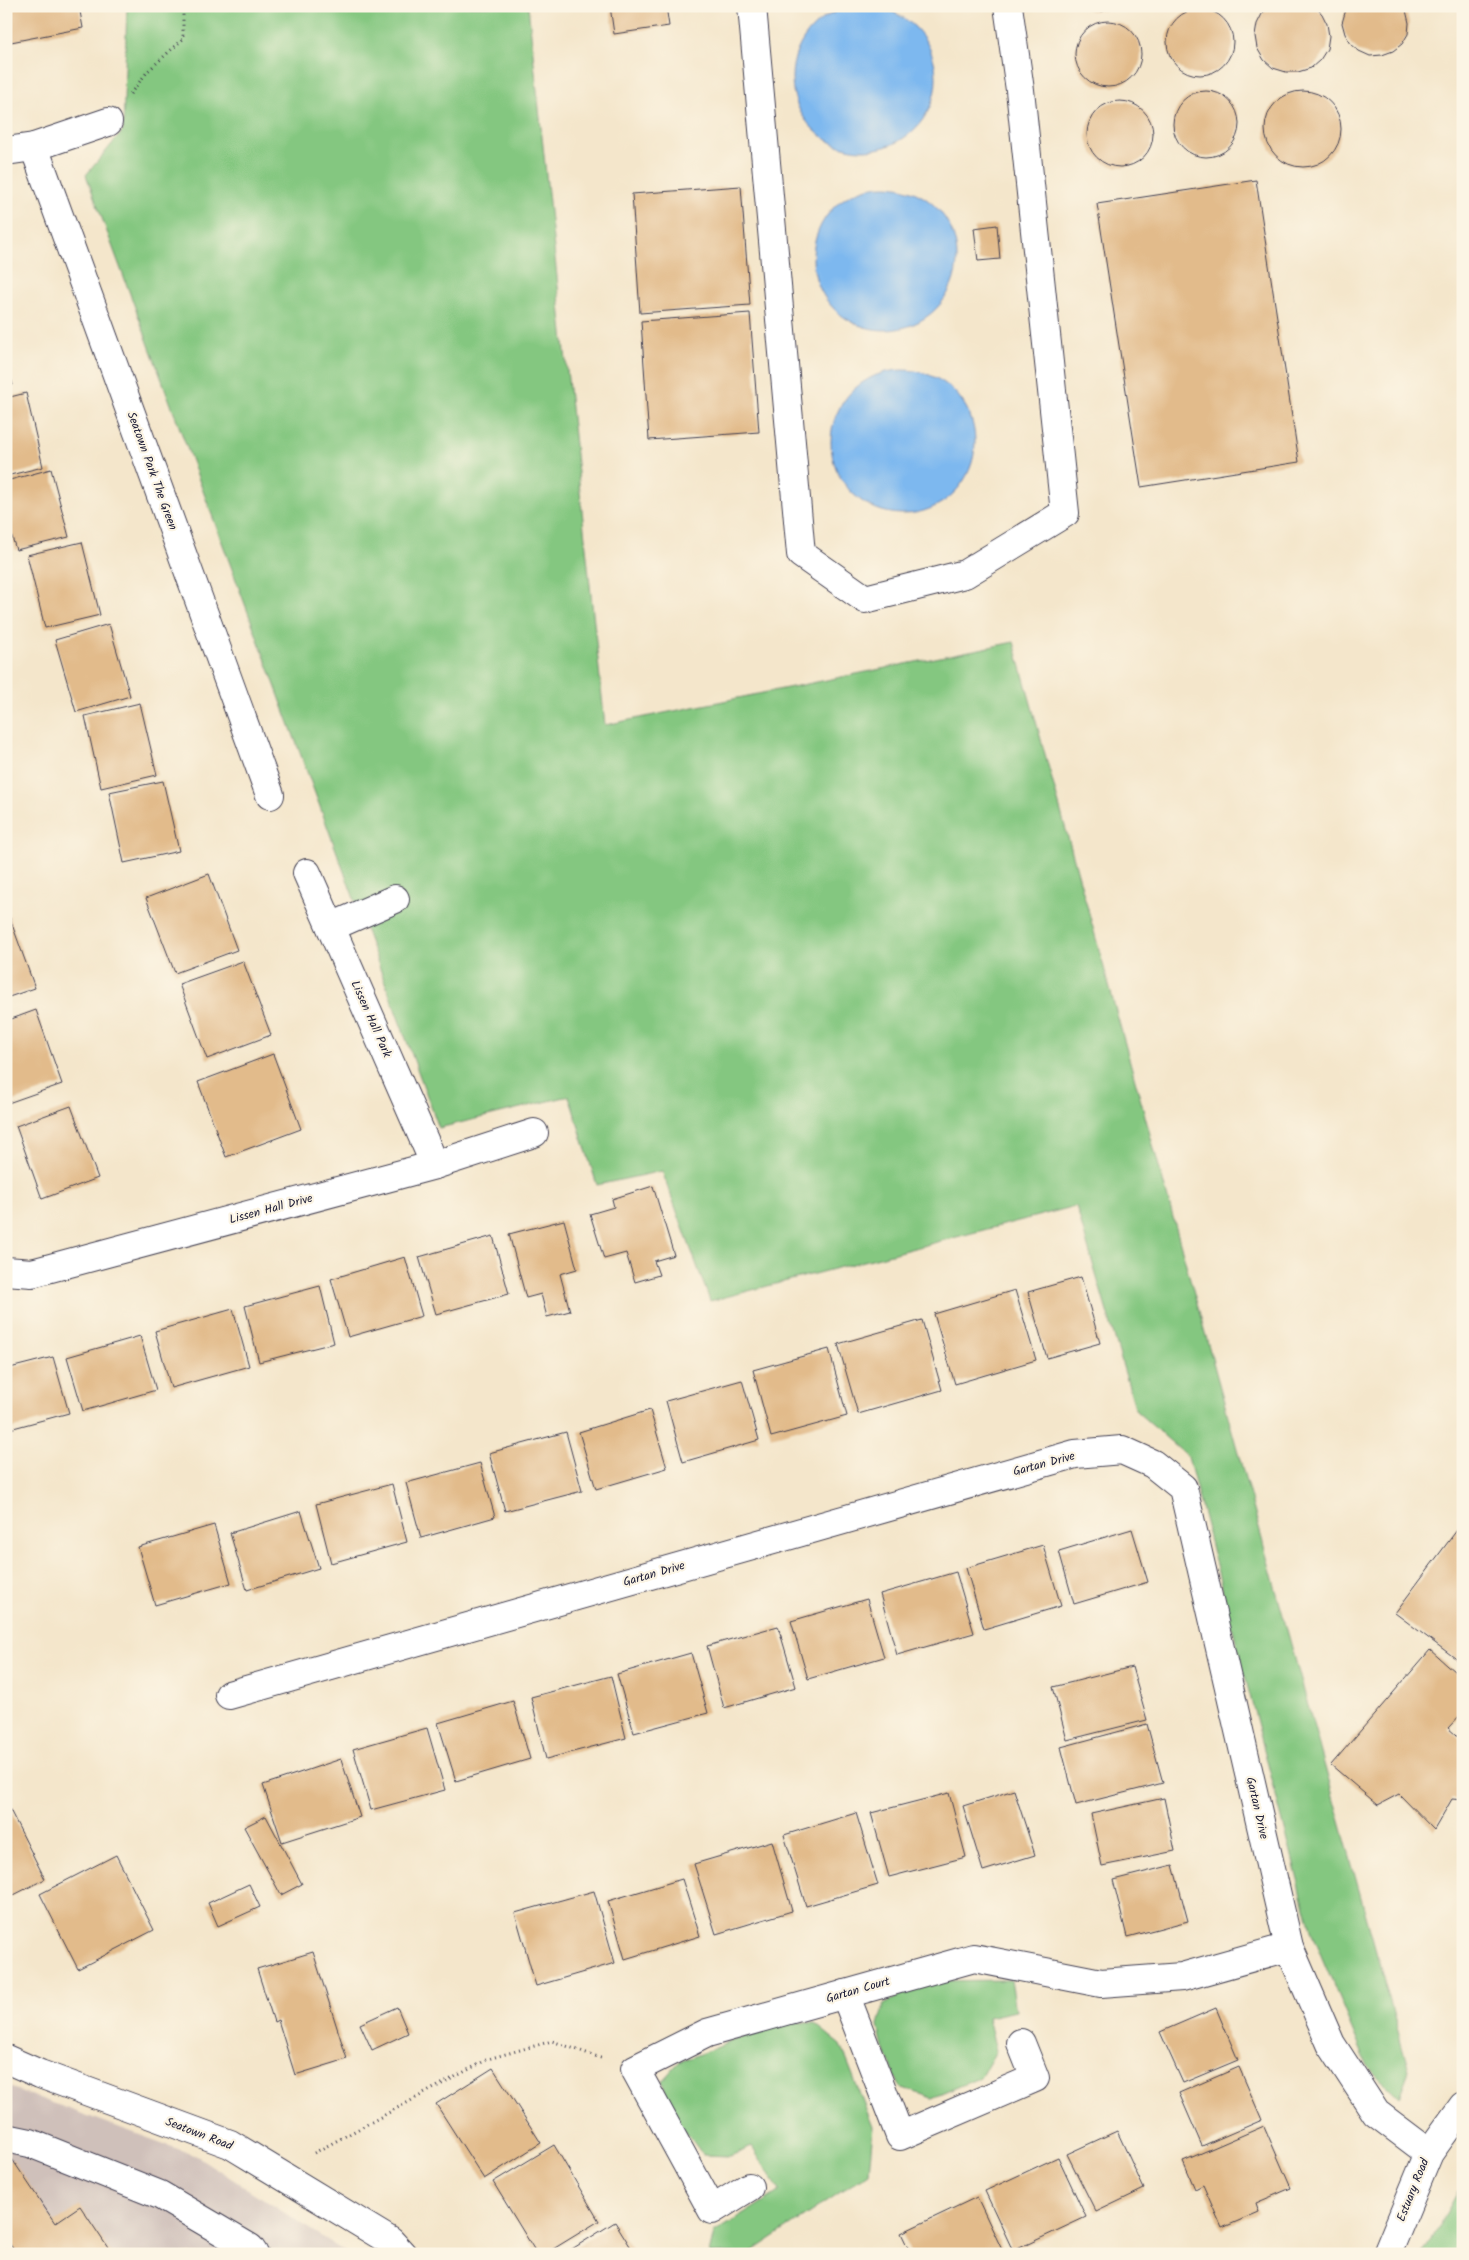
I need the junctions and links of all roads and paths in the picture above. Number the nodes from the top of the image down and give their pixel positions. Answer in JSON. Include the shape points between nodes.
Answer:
{"nodes":[{"id":1,"x":183,"y":6,"type":"edge"},
{"id":2,"x":752,"y":6,"type":"edge"},
{"id":3,"x":1008,"y":6,"type":"edge"},
{"id":4,"x":108,"y":122,"type":"joint"},
{"id":5,"x":34,"y":147,"type":"junction"},
{"id":6,"x":6,"y":151,"type":"edge"},
{"id":7,"x":270,"y":795,"type":"dead end"},
{"id":8,"x":307,"y":873,"type":"dead end"},
{"id":9,"x":394,"y":899,"type":"dead end"},
{"id":10,"x":331,"y":927,"type":"junction"},
{"id":11,"x":534,"y":1133,"type":"dead end"},
{"id":12,"x":435,"y":1165,"type":"junction"},
{"id":13,"x":6,"y":1271,"type":"edge"},
{"id":14,"x":229,"y":1695,"type":"dead end"},
{"id":15,"x":1289,"y":1947,"type":"junction"},
{"id":16,"x":845,"y":1994,"type":"junction"},
{"id":17,"x":1021,"y":2043,"type":"dead end"},
{"id":18,"x":6,"y":2059,"type":"edge"},
{"id":19,"x":635,"y":2069,"type":"junction"},
{"id":20,"x":1463,"y":2106,"type":"edge"},
{"id":21,"x":6,"y":2138,"type":"edge"},
{"id":22,"x":1429,"y":2153,"type":"junction"},
{"id":23,"x":292,"y":2181,"type":"junction"},
{"id":24,"x":749,"y":2187,"type":"dead end"},
{"id":25,"x":254,"y":2254,"type":"edge"},
{"id":26,"x":402,"y":2254,"type":"edge"},
{"id":27,"x":1387,"y":2254,"type":"edge"}],
"edges":[{"from":1,"to":4,"type":"path","via":[[183,39],[148,71]]},
{"from":2,"to":3,"type":"street","via":[[801,554],[865,599],[965,574],[1065,513]]},
{"from":4,"to":5,"type":"street"},
{"from":5,"to":6,"type":"street"},
{"from":5,"to":7,"type":"street","name":"Seatown Park The Green"},
{"from":8,"to":10,"type":"street","name":"Lissen Hall Park"},
{"from":9,"to":10,"type":"street"},
{"from":10,"to":12,"type":"street","name":"Lissen Hall Park"},
{"from":11,"to":12,"type":"street","name":"Lissen Hall Drive"},
{"from":12,"to":13,"type":"street","name":"Lissen Hall Drive","via":[[32,1272]]},
{"from":14,"to":15,"type":"street","name":"Gartan Drive","via":[[1075,1454],[1122,1450],[1154,1464],[1183,1488]]},
{"from":15,"to":16,"type":"street","name":"Gartan Court","via":[[1182,1977],[1101,1984],[974,1958]]},
{"from":15,"to":22,"type":"street","name":"Gartan Drive","via":[[1331,2044],[1376,2113]]},
{"from":16,"to":17,"type":"street","via":[[900,2136],[1035,2078]]},
{"from":16,"to":19,"type":"street","name":"Gartan Court","via":[[707,2032]]},
{"from":18,"to":23,"type":"street","name":"Seatown Road","via":[[230,2144]]},
{"from":19,"to":23,"type":"path","via":[[552,2042],[488,2059],[307,2156]]},
{"from":19,"to":24,"type":"street","via":[[712,2210]]},
{"from":20,"to":22,"type":"street","name":"Estuary Road"},
{"from":21,"to":25,"type":"street","via":[[30,2143],[160,2195],[250,2248]]},
{"from":22,"to":27,"type":"street","name":"Estuary Road"},
{"from":23,"to":26,"type":"street","name":"Seatown Road","via":[[390,2241]]}]}
